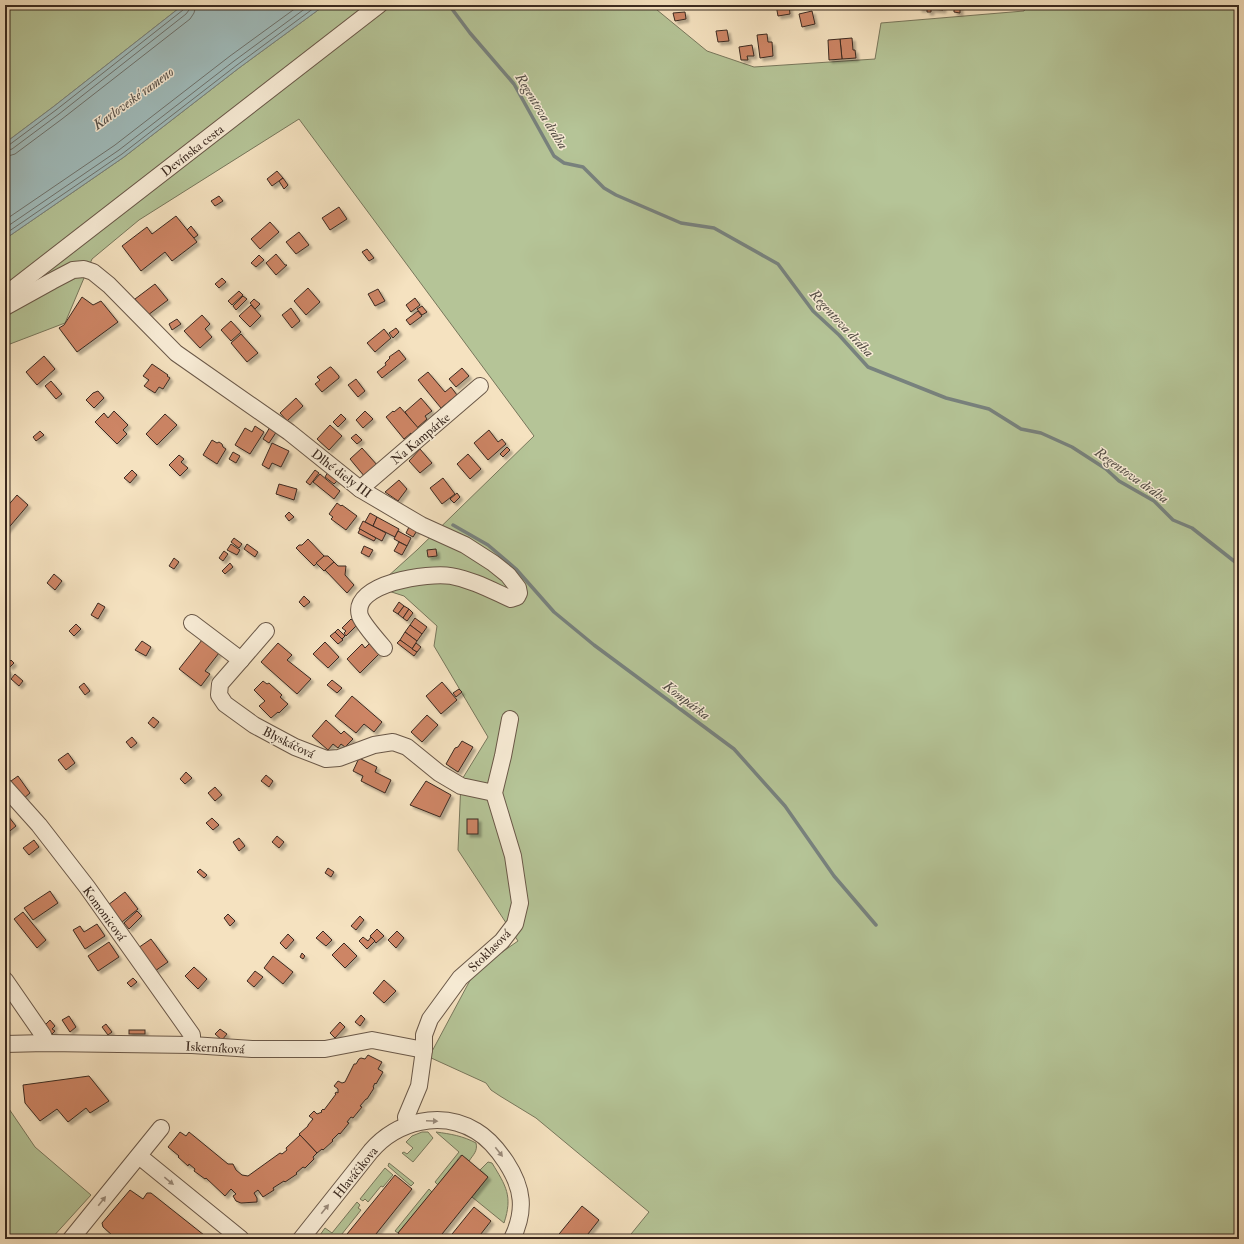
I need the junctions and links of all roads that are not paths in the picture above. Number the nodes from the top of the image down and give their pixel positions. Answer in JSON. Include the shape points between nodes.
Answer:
{"nodes":[{"id":1,"x":379,"y":5,"type":"edge"},
{"id":2,"x":5,"y":295,"type":"edge"},
{"id":3,"x":5,"y":307,"type":"edge"},
{"id":4,"x":480,"y":386,"type":"dead end"},
{"id":5,"x":360,"y":489,"type":"junction"},
{"id":6,"x":192,"y":623,"type":"dead end"},
{"id":7,"x":266,"y":631,"type":"dead end"},
{"id":8,"x":384,"y":648,"type":"dead end"},
{"id":9,"x":241,"y":660,"type":"junction"},
{"id":10,"x":510,"y":718,"type":"dead end"},
{"id":11,"x":5,"y":787,"type":"edge"},
{"id":12,"x":494,"y":793,"type":"junction"},
{"id":13,"x":5,"y":980,"type":"edge"},
{"id":14,"x":46,"y":1043,"type":"junction"},
{"id":15,"x":5,"y":1044,"type":"edge"},
{"id":16,"x":192,"y":1045,"type":"junction"},
{"id":17,"x":424,"y":1050,"type":"junction"},
{"id":18,"x":407,"y":1125,"type":"junction"},
{"id":19,"x":161,"y":1128,"type":"dead end"},
{"id":20,"x":139,"y":1156,"type":"junction"},
{"id":21,"x":79,"y":1236,"type":"edge"},
{"id":22,"x":241,"y":1239,"type":"edge"},
{"id":23,"x":301,"y":1239,"type":"edge"},
{"id":24,"x":512,"y":1239,"type":"edge"}],
"edges":[{"from":1,"to":2,"type":"street","name":"Devínska cesta"},
{"from":3,"to":5,"type":"street","name":"Dlhé diely III","via":[[73,270],[84,269],[93,272],[176,353],[289,432]]},
{"from":4,"to":5,"type":"street","name":"Na Kampárke"},
{"from":5,"to":8,"type":"street","name":"Dlhé diely III","via":[[421,525],[465,545],[493,563],[508,575],[519,593],[511,599],[467,579],[449,575],[421,576],[391,582],[366,596],[360,607],[360,616]]},
{"from":6,"to":9,"type":"street"},
{"from":7,"to":9,"type":"street","name":"Blyskáčová"},
{"from":9,"to":12,"type":"street","name":"Blyskáčová","via":[[220,684],[219,695],[225,704],[254,725],[295,747],[326,759],[339,758],[374,745],[394,742],[407,747],[439,773],[461,786]]},
{"from":10,"to":12,"type":"street"},
{"from":11,"to":16,"type":"street","name":"Komonicová","via":[[39,825],[129,945],[192,1034]]},
{"from":12,"to":17,"type":"street","name":"Stoklasová","via":[[513,856],[520,903],[515,924],[502,941],[460,978],[430,1019],[424,1035]]},
{"from":13,"to":14,"type":"street"},
{"from":14,"to":15,"type":"street","name":"Iskerníková"},
{"from":14,"to":16,"type":"street","name":"Iskerníková"},
{"from":16,"to":17,"type":"street","name":"Iskerníková","via":[[252,1049],[325,1049],[372,1040]]},
{"from":17,"to":18,"type":"street","name":"Stoklasová","via":[[419,1086],[406,1117]]},
{"from":23,"to":18,"type":"street","name":"Hlaváčikova","one_way":true,"via":[[375,1147]]},
{"from":18,"to":24,"type":"street","name":"Hlaváčikova","one_way":true,"via":[[424,1120],[456,1123],[469,1127],[489,1141],[504,1160],[520,1190],[521,1208],[518,1226]]},
{"from":19,"to":20,"type":"street"},
{"from":21,"to":20,"type":"street","one_way":true},
{"from":20,"to":22,"type":"street","one_way":true}]}
